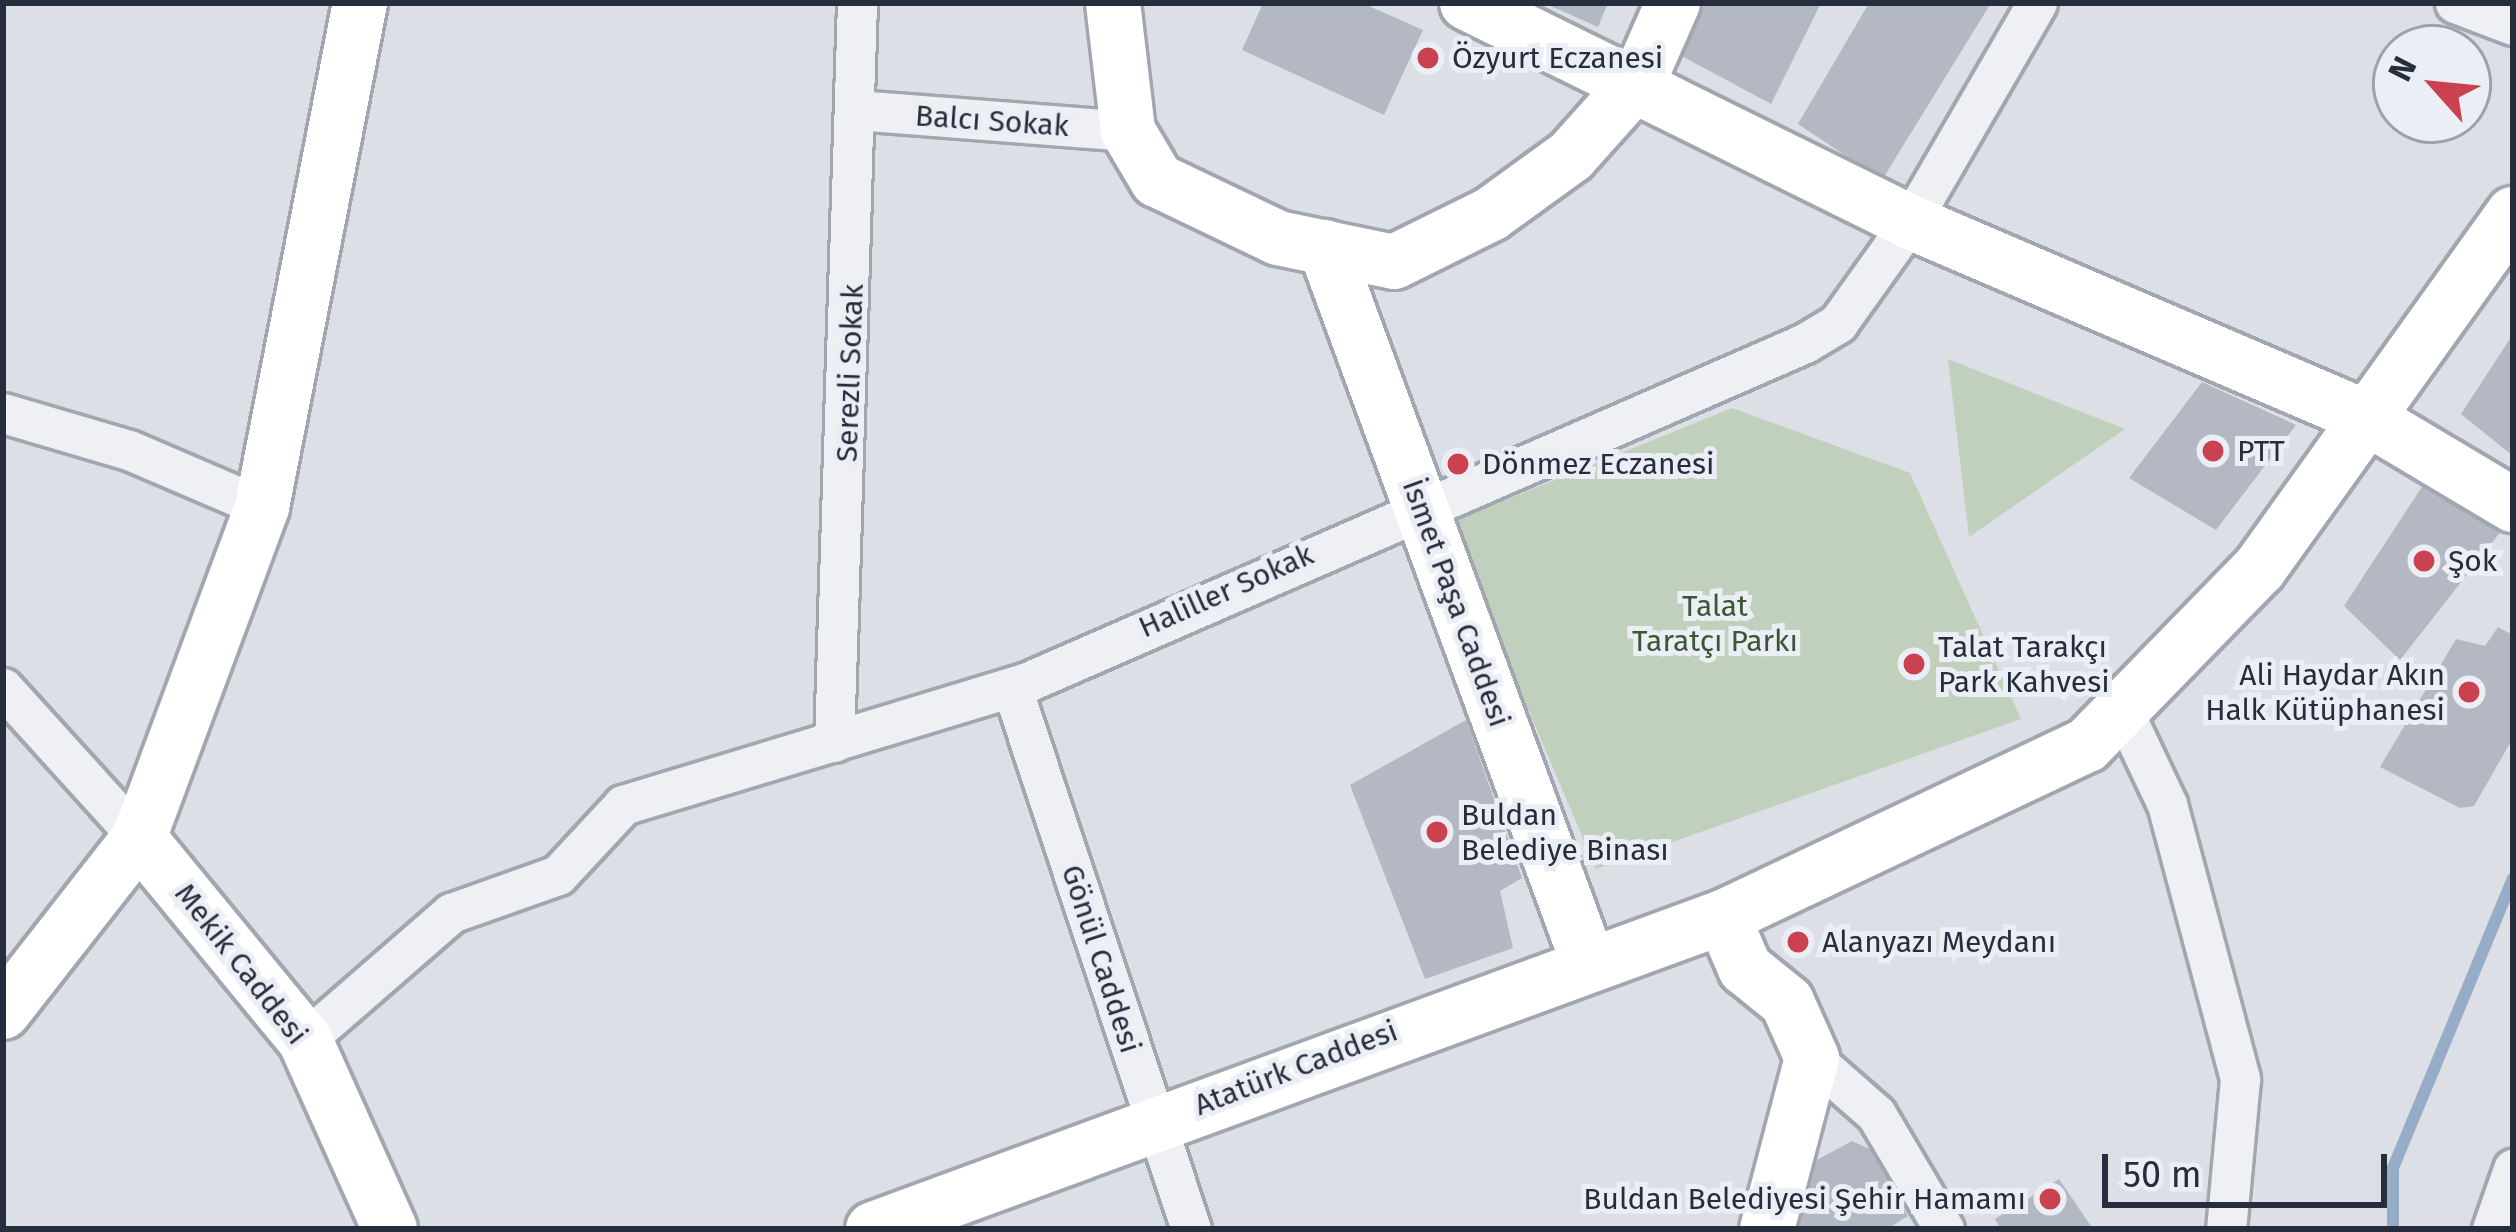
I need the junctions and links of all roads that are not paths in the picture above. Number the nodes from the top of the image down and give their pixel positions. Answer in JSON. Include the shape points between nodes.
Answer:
{"nodes":[{"id":1,"x":360,"y":3,"type":"edge"},
{"id":2,"x":857,"y":3,"type":"edge"},
{"id":3,"x":1113,"y":3,"type":"edge"},
{"id":4,"x":1467,"y":3,"type":"edge"},
{"id":5,"x":1673,"y":3,"type":"edge"},
{"id":6,"x":2037,"y":3,"type":"edge"},
{"id":7,"x":2456,"y":3,"type":"edge"},
{"id":8,"x":2513,"y":25,"type":"edge"},
{"id":9,"x":1639,"y":80,"type":"junction"},
{"id":10,"x":856,"y":110,"type":"junction"},
{"id":11,"x":1128,"y":131,"type":"junction"},
{"id":12,"x":2513,"y":214,"type":"edge"},
{"id":13,"x":1910,"y":222,"type":"junction"},
{"id":14,"x":1325,"y":248,"type":"junction"},
{"id":15,"x":3,"y":413,"type":"edge"},
{"id":16,"x":2366,"y":418,"type":"junction"},
{"id":17,"x":2513,"y":505,"type":"edge"},
{"id":18,"x":262,"y":507,"type":"junction"},
{"id":19,"x":1421,"y":509,"type":"junction"},
{"id":20,"x":3,"y":688,"type":"edge"},
{"id":21,"x":1012,"y":688,"type":"junction"},
{"id":22,"x":2122,"y":710,"type":"junction"},
{"id":23,"x":834,"y":742,"type":"junction"},
{"id":24,"x":139,"y":838,"type":"junction"},
{"id":25,"x":1723,"y":917,"type":"junction"},
{"id":26,"x":1587,"y":959,"type":"junction"},
{"id":27,"x":3,"y":1012,"type":"edge"},
{"id":28,"x":305,"y":1040,"type":"junction"},
{"id":29,"x":1812,"y":1058,"type":"junction"},
{"id":30,"x":1154,"y":1121,"type":"junction"},
{"id":31,"x":2513,"y":1169,"type":"edge"},
{"id":32,"x":954,"y":1214,"type":"edge"},
{"id":33,"x":390,"y":1229,"type":"edge"},
{"id":34,"x":873,"y":1229,"type":"edge"},
{"id":35,"x":1191,"y":1229,"type":"edge"},
{"id":36,"x":1767,"y":1229,"type":"edge"},
{"id":37,"x":1944,"y":1229,"type":"edge"},
{"id":38,"x":2226,"y":1229,"type":"edge"},
{"id":39,"x":2492,"y":1229,"type":"edge"}],
"edges":[{"from":1,"to":18,"type":"street"},
{"from":2,"to":10,"type":"street","name":"Serezli Sokak"},
{"from":3,"to":11,"type":"street"},
{"from":4,"to":9,"type":"street"},
{"from":5,"to":9,"type":"street"},
{"from":6,"to":13,"type":"street","name":"Haliller Sokak"},
{"from":7,"to":8,"type":"street"},
{"from":9,"to":13,"type":"street"},
{"from":9,"to":14,"type":"street","via":[[1571,156],[1491,214],[1394,262]]},
{"from":10,"to":11,"type":"street","name":"Balcı Sokak"},
{"from":10,"to":23,"type":"street","name":"Serezli Sokak"},
{"from":11,"to":14,"type":"street","via":[[1157,180]]},
{"from":12,"to":16,"type":"street","name":"Atatürk Caddesi"},
{"from":13,"to":16,"type":"street"},
{"from":13,"to":19,"type":"street","name":"Haliller Sokak","via":[[1838,323],[1805,343]]},
{"from":14,"to":19,"type":"street","name":"İsmet Paşa Caddesi"},
{"from":15,"to":18,"type":"street","via":[[129,450]]},
{"from":16,"to":17,"type":"street"},
{"from":16,"to":22,"type":"street","name":"Atatürk Caddesi","via":[[2259,569]]},
{"from":18,"to":24,"type":"street"},
{"from":19,"to":21,"type":"street","name":"Haliller Sokak"},
{"from":19,"to":26,"type":"street","name":"İsmet Paşa Caddesi"},
{"from":20,"to":24,"type":"street"},
{"from":21,"to":23,"type":"street","name":"Haliller Sokak"},
{"from":21,"to":30,"type":"street","name":"Gönül Caddesi"},
{"from":22,"to":25,"type":"street","name":"Atatürk Caddesi","via":[[2087,745]]},
{"from":22,"to":38,"type":"street","via":[[2168,803],[2240,1079]]},
{"from":23,"to":28,"type":"street","name":"Haliller Sokak","via":[[623,805],[558,875],[451,913]]},
{"from":24,"to":27,"type":"street"},
{"from":24,"to":28,"type":"street","name":"Mekik Caddesi"},
{"from":25,"to":26,"type":"street","name":"Atatürk Caddesi"},
{"from":25,"to":29,"type":"street","via":[[1745,968],[1787,1002]]},
{"from":26,"to":30,"type":"street","name":"Atatürk Caddesi"},
{"from":28,"to":33,"type":"street","name":"Mekik Caddesi"},
{"from":29,"to":36,"type":"street"},
{"from":29,"to":37,"type":"street","via":[[1876,1114]]},
{"from":30,"to":32,"type":"street","name":"Atatürk Caddesi"},
{"from":30,"to":35,"type":"street","name":"Gönül Caddesi"},
{"from":31,"to":39,"type":"street"},
{"from":32,"to":34,"type":"street","name":"Atatürk Caddesi"}]}
